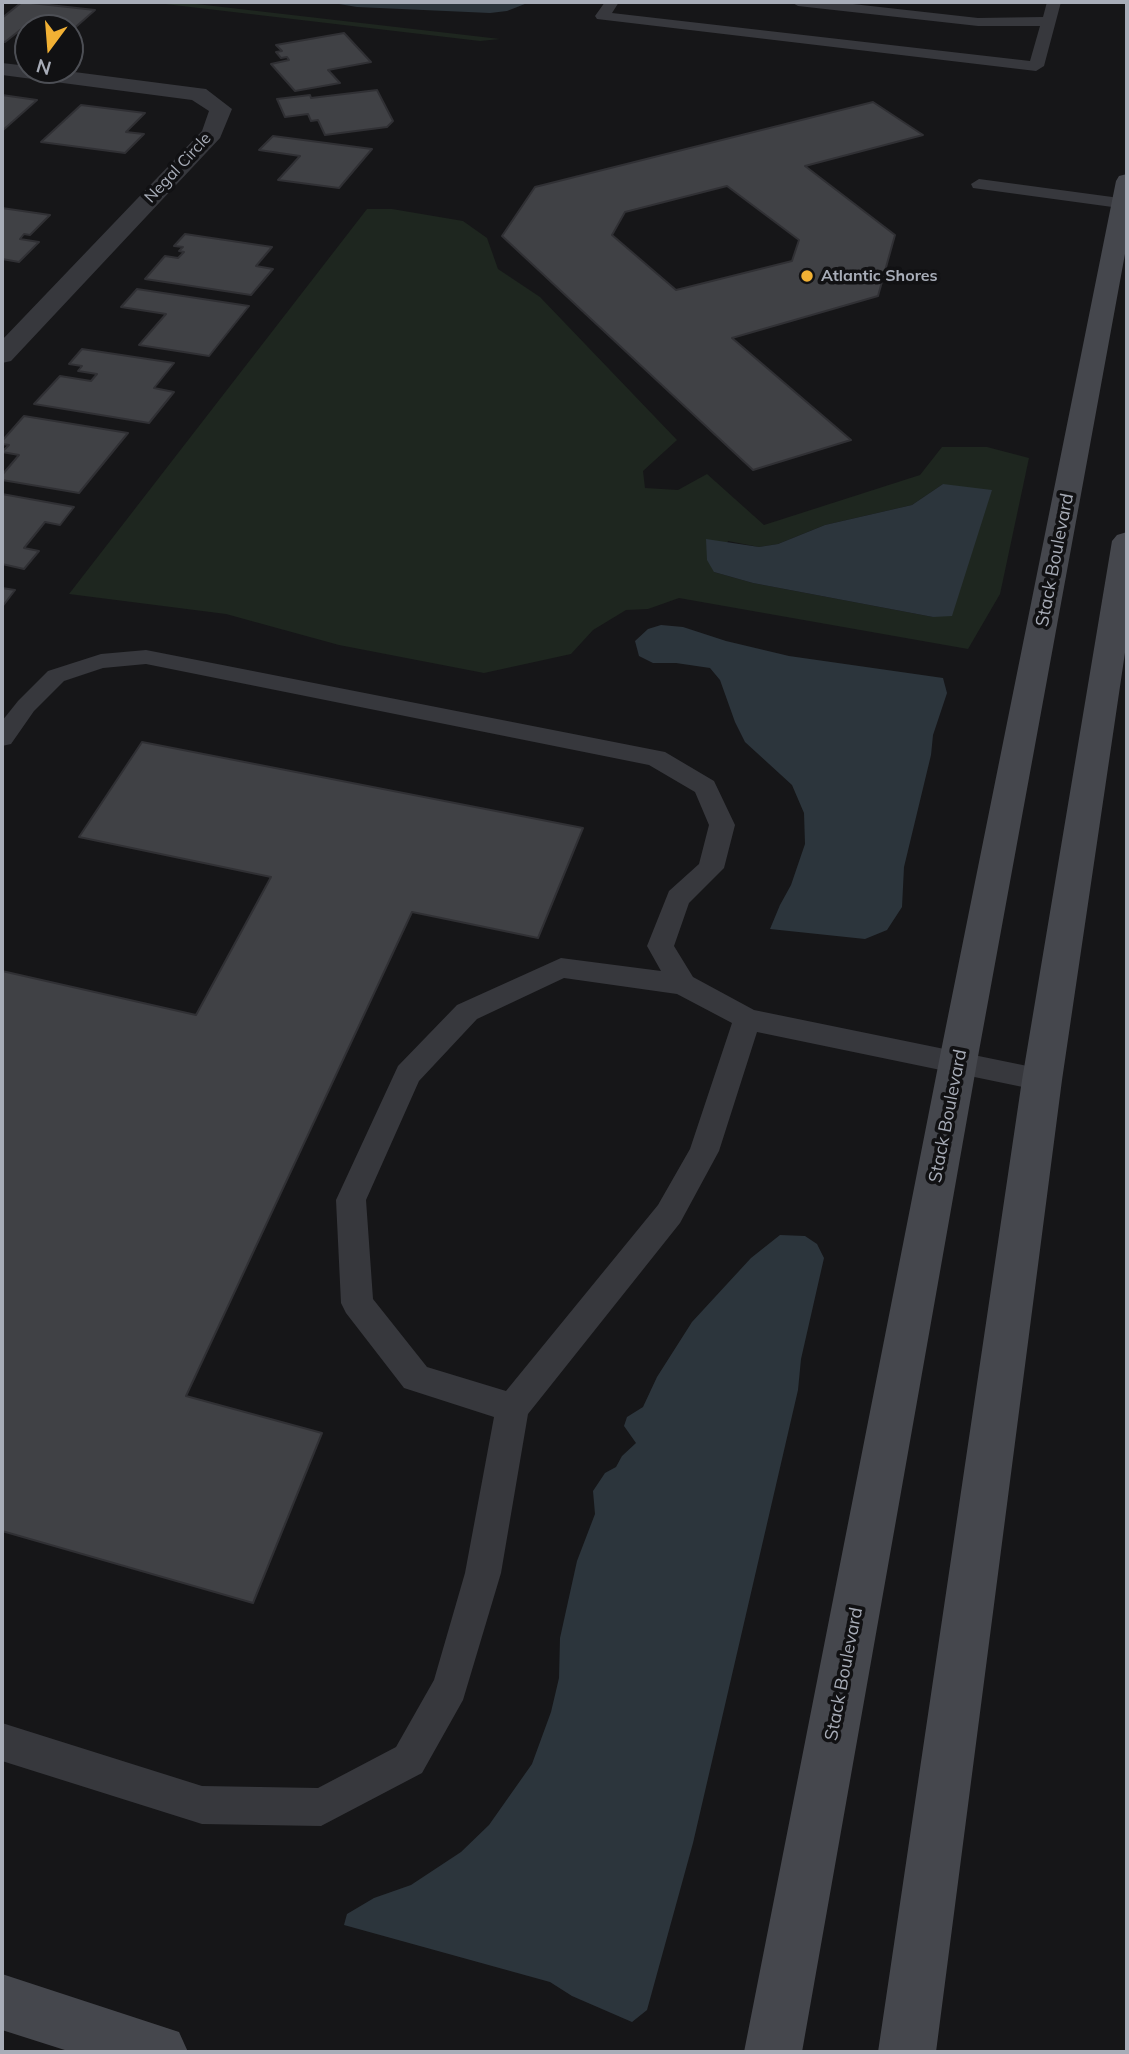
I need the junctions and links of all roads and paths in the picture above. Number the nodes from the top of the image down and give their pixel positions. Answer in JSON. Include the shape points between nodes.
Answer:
{"nodes":[{"id":1,"x":612,"y":2,"type":"edge"},
{"id":2,"x":798,"y":2,"type":"edge"},
{"id":3,"x":1055,"y":2,"type":"edge"},
{"id":4,"x":1049,"y":21,"type":"junction"},
{"id":5,"x":2,"y":69,"type":"edge"},
{"id":6,"x":979,"y":184,"type":"dead end"},
{"id":7,"x":1126,"y":196,"type":"edge"},
{"id":8,"x":2,"y":355,"type":"edge"},
{"id":9,"x":1127,"y":541,"type":"edge"},
{"id":10,"x":2,"y":738,"type":"edge"},
{"id":11,"x":683,"y":984,"type":"junction"},
{"id":12,"x":747,"y":1019,"type":"junction"},
{"id":13,"x":958,"y":1062,"type":"junction"},
{"id":14,"x":1042,"y":1080,"type":"junction"},
{"id":15,"x":512,"y":1408,"type":"junction"},
{"id":16,"x":2,"y":1742,"type":"edge"},
{"id":17,"x":2,"y":2002,"type":"edge"},
{"id":18,"x":159,"y":2052,"type":"edge"},
{"id":19,"x":773,"y":2052,"type":"edge"},
{"id":20,"x":906,"y":2052,"type":"edge"}],
"edges":[{"from":1,"to":4,"type":"lane","via":[[602,16],[1036,66]]},
{"from":2,"to":4,"type":"lane","via":[[978,22]]},
{"from":3,"to":4,"type":"lane"},
{"from":5,"to":8,"type":"street","name":"Negal Circle","via":[[198,94],[221,109],[212,133]]},
{"from":6,"to":7,"type":"lane"},
{"from":7,"to":13,"type":"street","name":"Stack Boulevard"},
{"from":9,"to":14,"type":"street"},
{"from":10,"to":11,"type":"lane","via":[[56,676],[101,661],[146,657],[656,758],[705,787],[722,825],[711,868],[678,898],[660,946]]},
{"from":11,"to":12,"type":"lane"},
{"from":11,"to":15,"type":"lane","via":[[561,968],[467,1012],[408,1074],[351,1200],[357,1303],[415,1378]]},
{"from":12,"to":13,"type":"lane"},
{"from":12,"to":15,"type":"lane","via":[[704,1151],[668,1214]]},
{"from":13,"to":14,"type":"lane"},
{"from":13,"to":19,"type":"street","name":"Stack Boulevard"},
{"from":14,"to":20,"type":"street"},
{"from":15,"to":16,"type":"lane","via":[[483,1573],[450,1687],[409,1760],[321,1807],[202,1805]]},
{"from":17,"to":18,"type":"street"}]}
